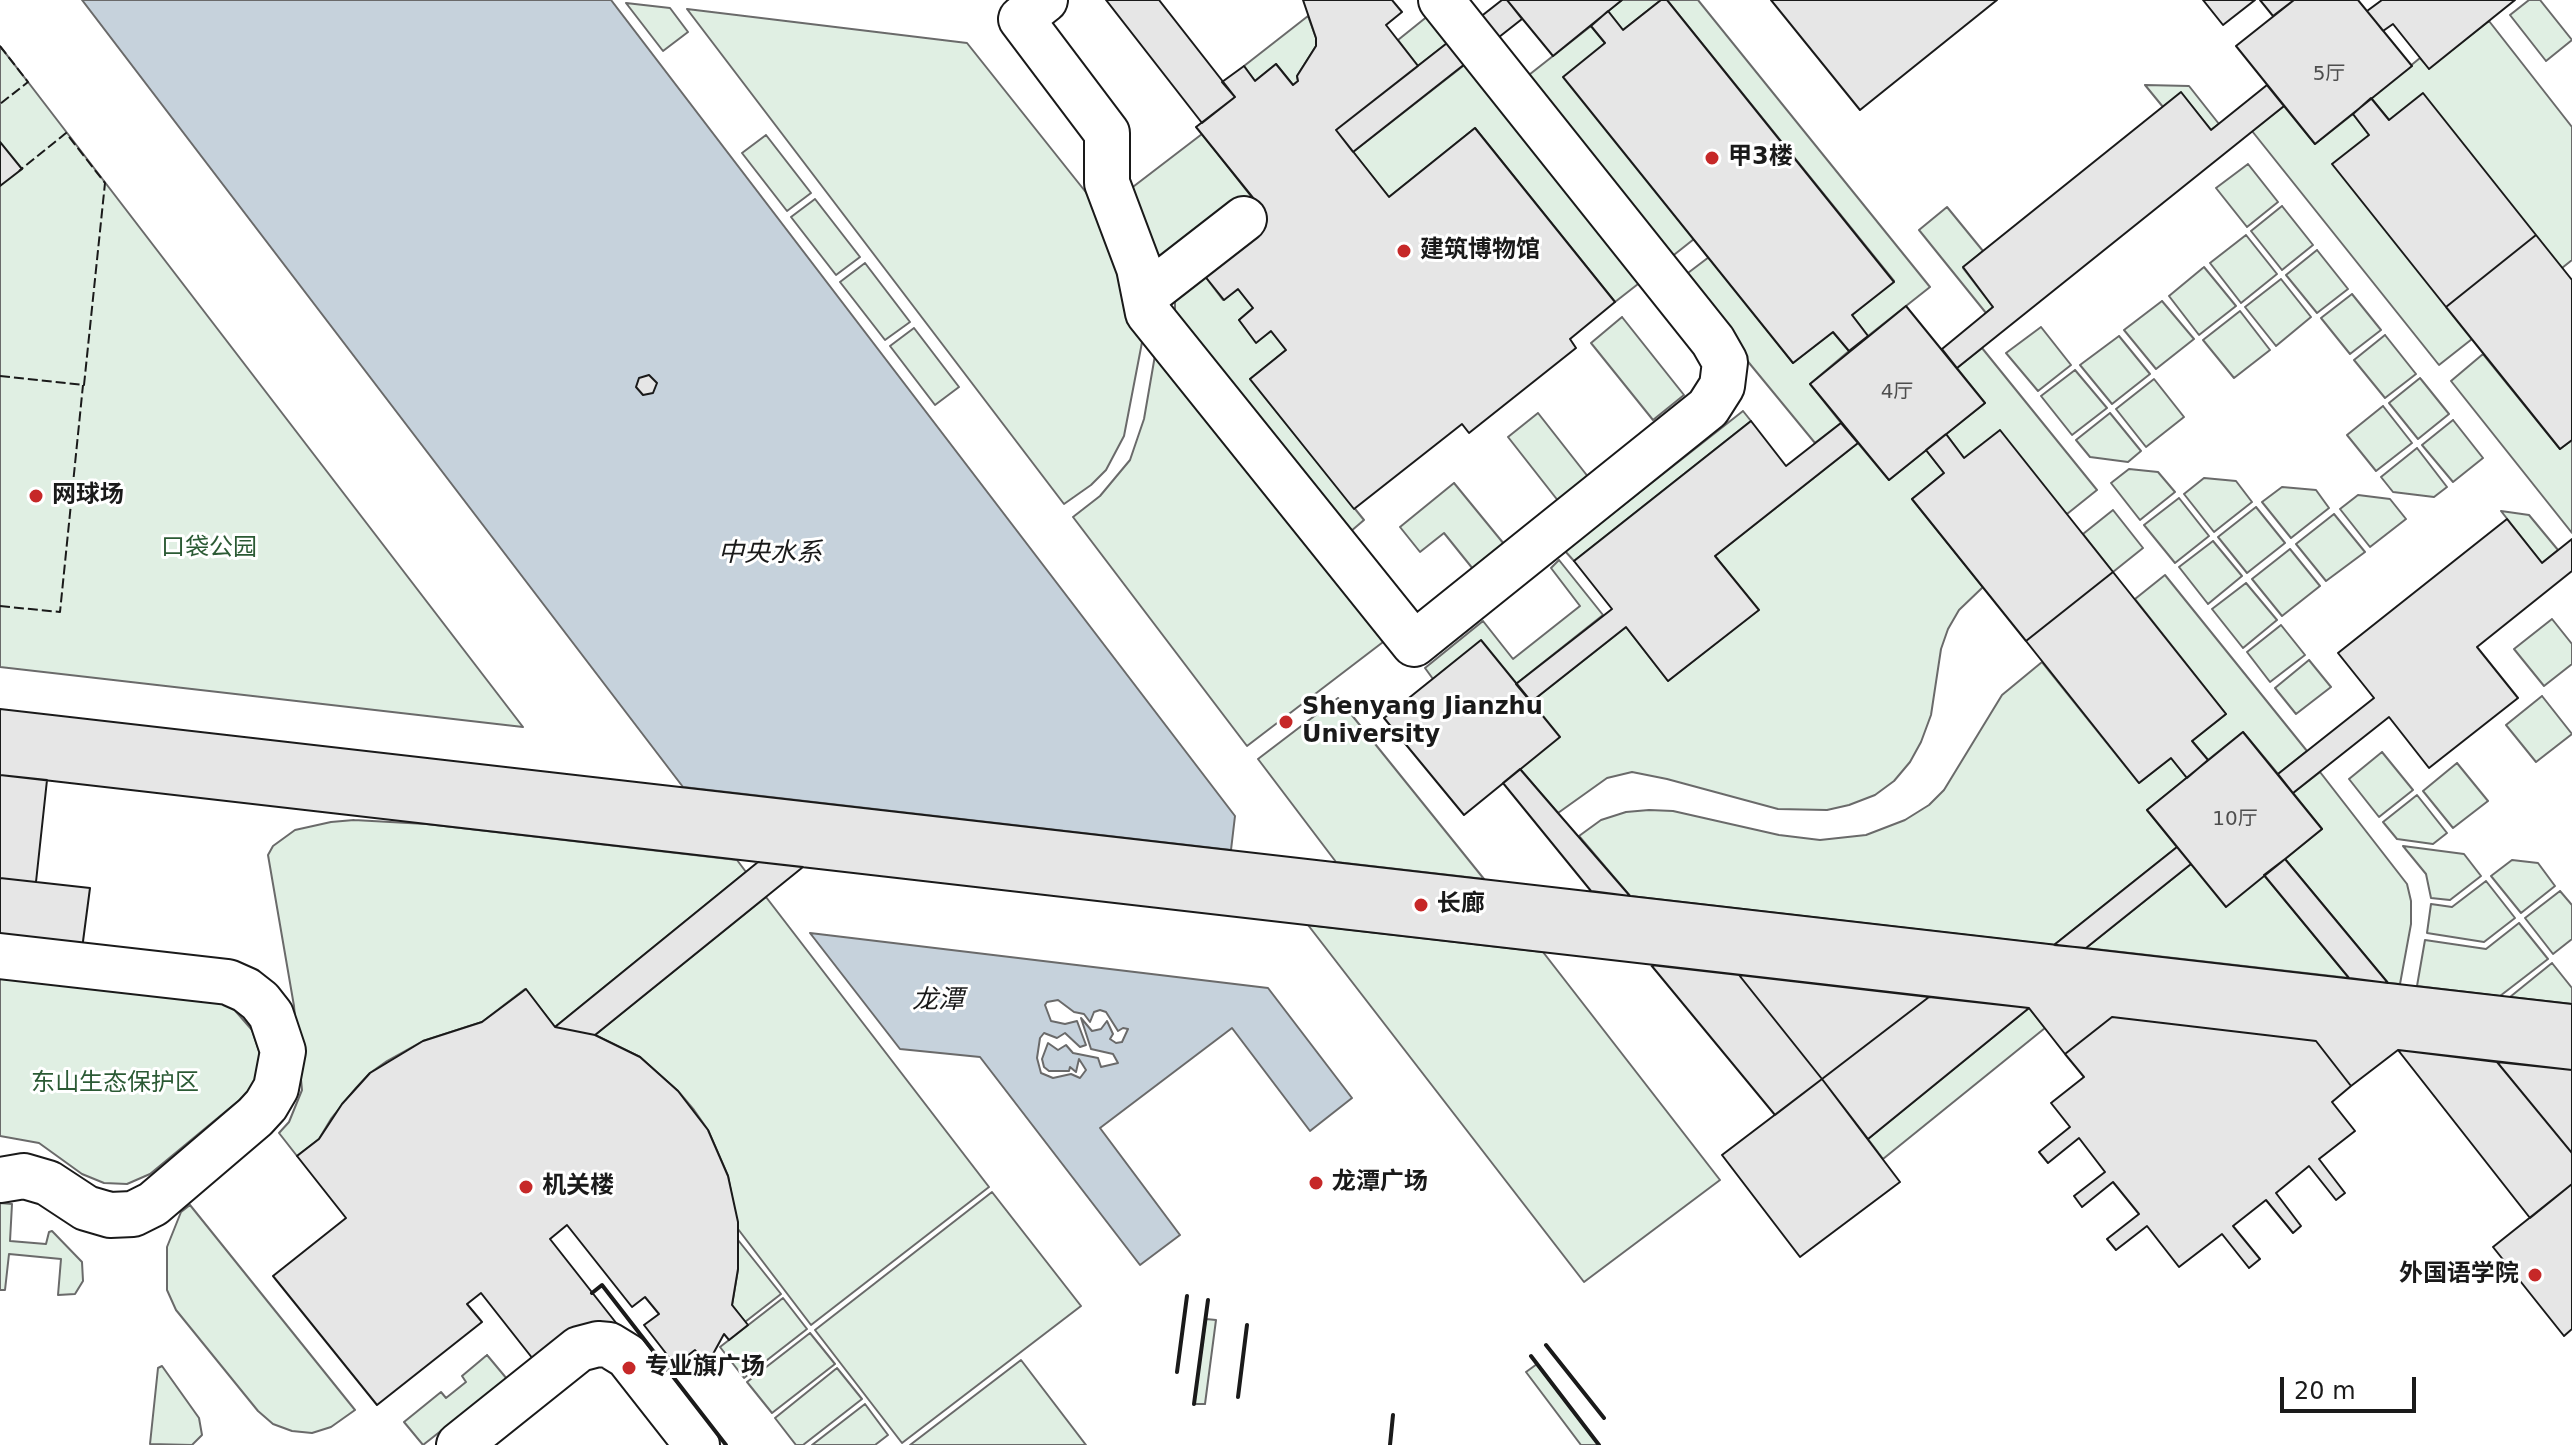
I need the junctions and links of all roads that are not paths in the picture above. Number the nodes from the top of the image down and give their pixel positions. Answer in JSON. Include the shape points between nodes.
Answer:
{"nodes":[{"id":1,"x":1045,"y":0,"type":"edge"},
{"id":2,"x":1441,"y":0,"type":"edge"},
{"id":3,"x":1244,"y":219,"type":"dead end"},
{"id":4,"x":1145,"y":296,"type":"junction"},
{"id":5,"x":0,"y":956,"type":"edge"},
{"id":6,"x":0,"y":1180,"type":"edge"},
{"id":7,"x":459,"y":1445,"type":"edge"},
{"id":8,"x":697,"y":1445,"type":"edge"}],
"edges":[{"from":1,"to":4,"type":"lane","via":[[1021,19],[1107,133],[1107,183]]},
{"from":2,"to":4,"type":"lane","via":[[1713,341],[1725,362],[1722,386],[1708,408],[1414,644],[1148,313]]},
{"from":3,"to":4,"type":"lane"},
{"from":5,"to":6,"type":"lane","via":[[228,982],[260,1001],[275,1024],[283,1051],[276,1088],[261,1111],[153,1204],[133,1214],[86,1208],[48,1183],[24,1176]]},
{"from":7,"to":8,"type":"lane","via":[[579,1349],[598,1344],[627,1356]]}]}
